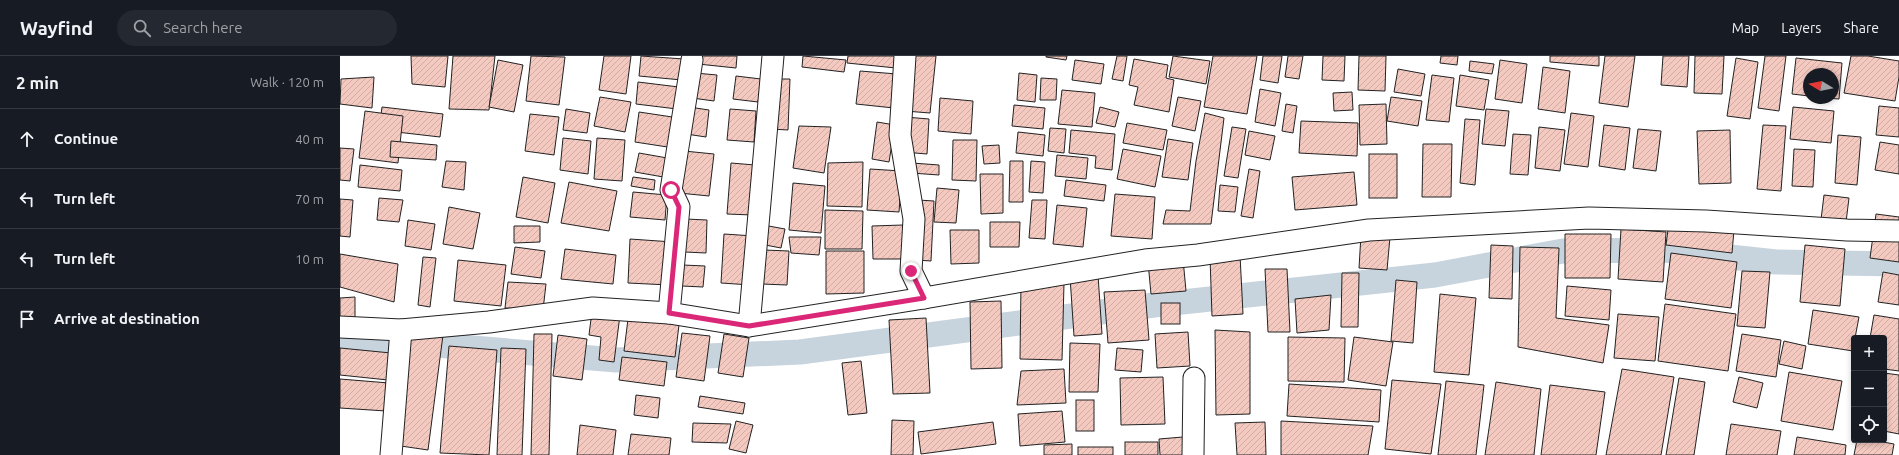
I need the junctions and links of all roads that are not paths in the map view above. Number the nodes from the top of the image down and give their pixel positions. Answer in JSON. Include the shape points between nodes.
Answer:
{"nodes":[{"id":1,"x":773,"y":56,"type":"edge"},
{"id":2,"x":905,"y":56,"type":"edge"},
{"id":3,"x":692,"y":60,"type":"dead end"},
{"id":4,"x":1899,"y":231,"type":"edge"},
{"id":5,"x":924,"y":298,"type":"junction"},
{"id":6,"x":669,"y":313,"type":"junction"},
{"id":7,"x":749,"y":326,"type":"junction"},
{"id":8,"x":340,"y":327,"type":"edge"},
{"id":9,"x":401,"y":330,"type":"junction"},
{"id":10,"x":1194,"y":378,"type":"dead end"},
{"id":11,"x":391,"y":455,"type":"edge"},
{"id":12,"x":1193,"y":455,"type":"edge"}],
"edges":[{"from":1,"to":7,"type":"street"},
{"from":2,"to":5,"type":"street","via":[[900,135],[914,219],[911,271]]},
{"from":3,"to":6,"type":"street","via":[[671,190],[679,207]]},
{"from":4,"to":5,"type":"street","via":[[1706,220],[1589,218],[1369,230],[1198,255],[1145,260]]},
{"from":5,"to":7,"type":"street"},
{"from":6,"to":7,"type":"street"},
{"from":6,"to":9,"type":"street","via":[[593,308],[489,322]]},
{"from":8,"to":9,"type":"street"},
{"from":9,"to":11,"type":"street"},
{"from":10,"to":12,"type":"street"}]}
